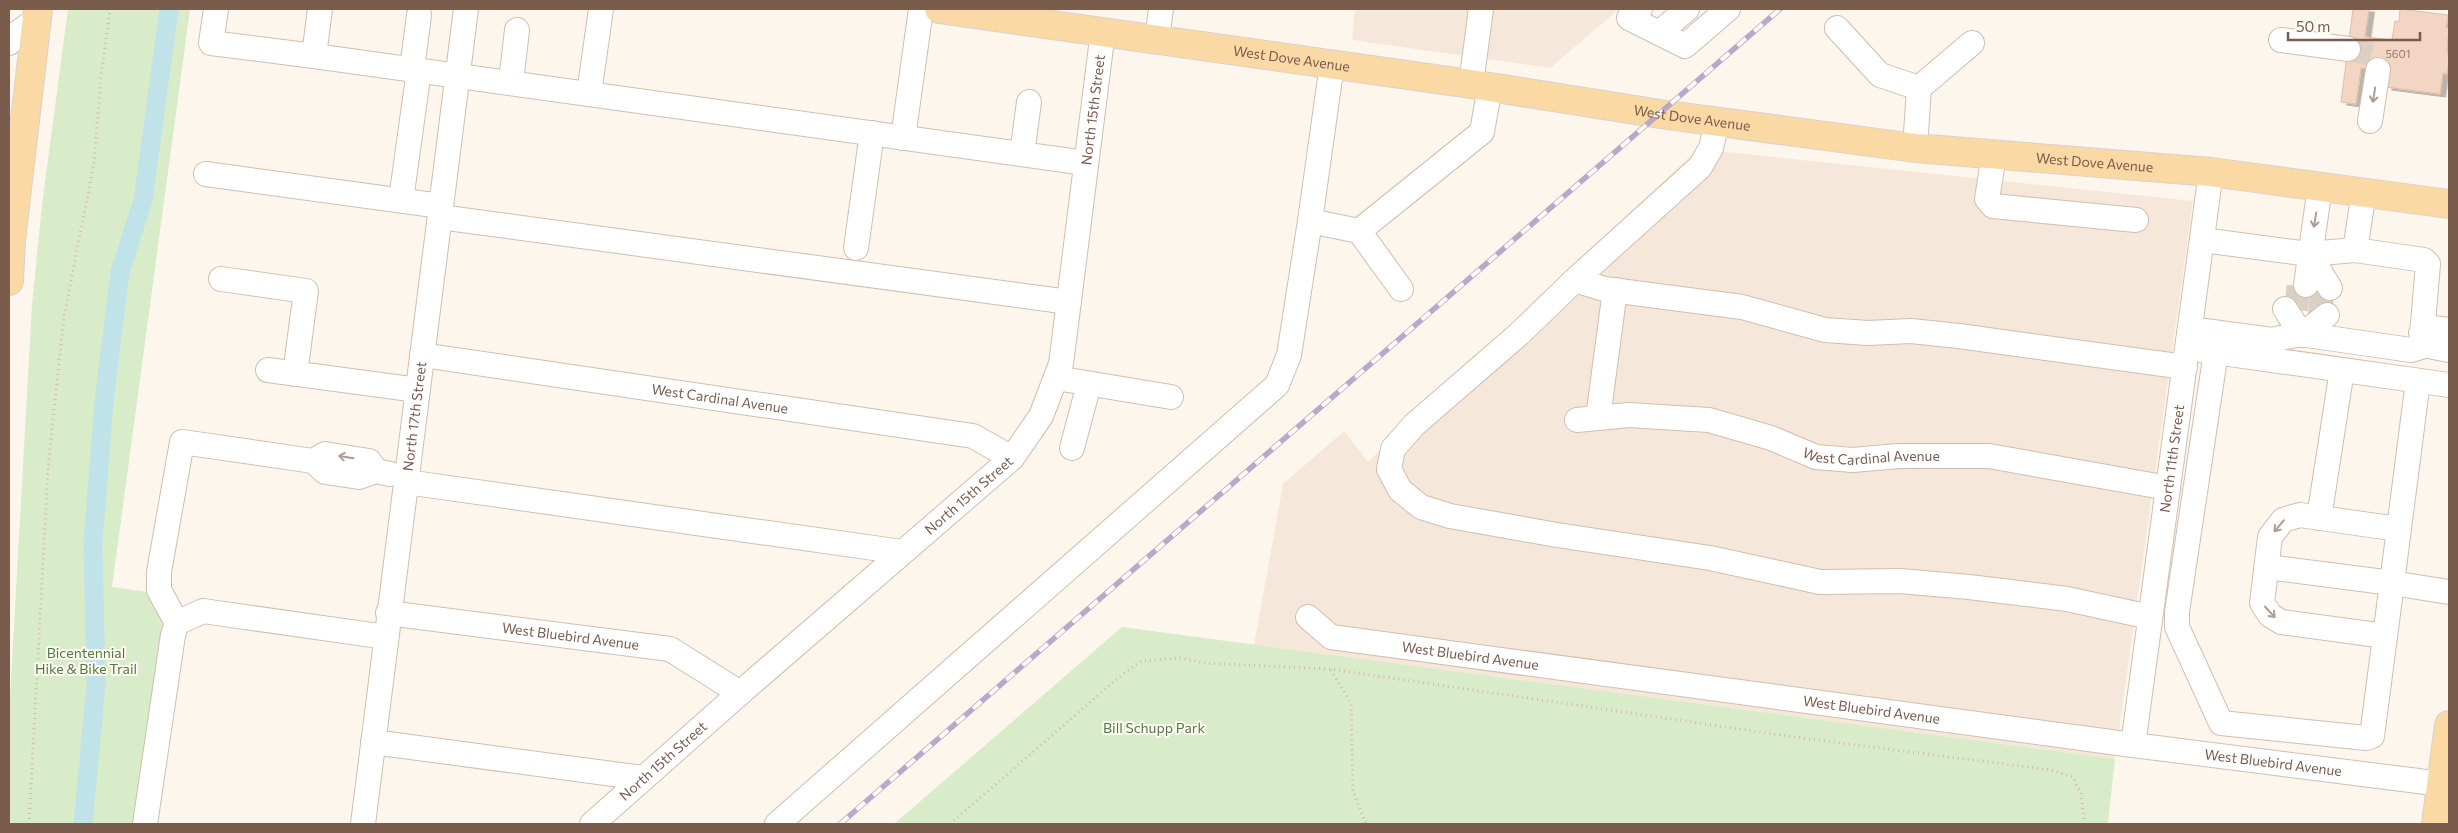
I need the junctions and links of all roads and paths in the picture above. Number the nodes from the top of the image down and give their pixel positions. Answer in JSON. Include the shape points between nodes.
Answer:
{"nodes":[{"id":1,"x":110,"y":9,"type":"edge"},
{"id":2,"x":216,"y":9,"type":"edge"},
{"id":3,"x":320,"y":9,"type":"edge"},
{"id":4,"x":466,"y":9,"type":"edge"},
{"id":5,"x":601,"y":9,"type":"edge"},
{"id":6,"x":921,"y":9,"type":"edge"},
{"id":7,"x":1161,"y":9,"type":"edge"},
{"id":8,"x":1481,"y":9,"type":"edge"},
{"id":9,"x":1640,"y":9,"type":"edge"},
{"id":10,"x":1687,"y":9,"type":"edge"},
{"id":11,"x":1728,"y":9,"type":"edge"},
{"id":12,"x":955,"y":10,"type":"edge"},
{"id":13,"x":38,"y":14,"type":"edge"},
{"id":14,"x":419,"y":15,"type":"dead end"},
{"id":15,"x":1837,"y":28,"type":"dead end"},
{"id":16,"x":517,"y":30,"type":"dead end"},
{"id":17,"x":1103,"y":31,"type":"junction"},
{"id":18,"x":1659,"y":33,"type":"junction"},
{"id":19,"x":1157,"y":39,"type":"junction"},
{"id":20,"x":2281,"y":40,"type":"dead end"},
{"id":21,"x":9,"y":43,"type":"edge"},
{"id":22,"x":1972,"y":43,"type":"dead end"},
{"id":23,"x":2348,"y":49,"type":"tunnel mouth"},
{"id":24,"x":314,"y":56,"type":"junction"},
{"id":25,"x":1332,"y":64,"type":"junction"},
{"id":26,"x":415,"y":70,"type":"junction"},
{"id":27,"x":2378,"y":70,"type":"tunnel mouth"},
{"id":28,"x":458,"y":76,"type":"junction"},
{"id":29,"x":511,"y":82,"type":"junction"},
{"id":30,"x":1481,"y":85,"type":"junction"},
{"id":31,"x":1919,"y":88,"type":"junction"},
{"id":32,"x":589,"y":94,"type":"junction"},
{"id":33,"x":1029,"y":102,"type":"dead end"},
{"id":34,"x":2370,"y":121,"type":"dead end"},
{"id":35,"x":1717,"y":122,"type":"junction"},
{"id":36,"x":872,"y":133,"type":"junction"},
{"id":37,"x":903,"y":138,"type":"junction"},
{"id":38,"x":1916,"y":148,"type":"junction"},
{"id":39,"x":1022,"y":154,"type":"junction"},
{"id":40,"x":1994,"y":155,"type":"junction"},
{"id":41,"x":1086,"y":163,"type":"junction"},
{"id":42,"x":2212,"y":172,"type":"junction"},
{"id":43,"x":206,"y":174,"type":"dead end"},
{"id":44,"x":2320,"y":187,"type":"junction"},
{"id":45,"x":2364,"y":192,"type":"junction"},
{"id":46,"x":401,"y":200,"type":"junction"},
{"id":47,"x":2449,"y":204,"type":"edge"},
{"id":48,"x":11,"y":207,"type":"edge"},
{"id":49,"x":440,"y":212,"type":"junction"},
{"id":50,"x":2136,"y":220,"type":"dead end"},
{"id":51,"x":1310,"y":221,"type":"junction"},
{"id":52,"x":1359,"y":231,"type":"junction"},
{"id":53,"x":2202,"y":240,"type":"junction"},
{"id":54,"x":856,"y":248,"type":"dead end"},
{"id":55,"x":2355,"y":250,"type":"junction"},
{"id":56,"x":2309,"y":254,"type":"junction"},
{"id":57,"x":221,"y":279,"type":"dead end"},
{"id":58,"x":1575,"y":280,"type":"junction"},
{"id":59,"x":9,"y":281,"type":"edge"},
{"id":60,"x":1401,"y":289,"type":"dead end"},
{"id":61,"x":1615,"y":290,"type":"junction"},
{"id":62,"x":1068,"y":302,"type":"junction"},
{"id":63,"x":2449,"y":330,"type":"edge"},
{"id":64,"x":2422,"y":334,"type":"junction"},
{"id":65,"x":2302,"y":335,"type":"junction"},
{"id":66,"x":2187,"y":348,"type":"junction"},
{"id":67,"x":2449,"y":350,"type":"edge"},
{"id":68,"x":2216,"y":352,"type":"junction"},
{"id":69,"x":422,"y":355,"type":"junction"},
{"id":70,"x":268,"y":370,"type":"dead end"},
{"id":71,"x":2342,"y":370,"type":"junction"},
{"id":72,"x":295,"y":374,"type":"junction"},
{"id":73,"x":1056,"y":378,"type":"junction"},
{"id":74,"x":2418,"y":380,"type":"junction"},
{"id":75,"x":1089,"y":384,"type":"junction"},
{"id":76,"x":2449,"y":385,"type":"edge"},
{"id":77,"x":418,"y":390,"type":"junction"},
{"id":78,"x":1171,"y":397,"type":"dead end"},
{"id":79,"x":1072,"y":448,"type":"dead end"},
{"id":80,"x":1012,"y":458,"type":"junction"},
{"id":81,"x":406,"y":479,"type":"junction"},
{"id":82,"x":2168,"y":488,"type":"junction"},
{"id":83,"x":2319,"y":518,"type":"junction"},
{"id":84,"x":2398,"y":529,"type":"junction"},
{"id":85,"x":902,"y":552,"type":"junction"},
{"id":86,"x":2267,"y":567,"type":"junction"},
{"id":87,"x":2392,"y":583,"type":"junction"},
{"id":88,"x":2449,"y":592,"type":"edge"},
{"id":89,"x":388,"y":613,"type":"junction"},
{"id":90,"x":1308,"y":617,"type":"dead end"},
{"id":91,"x":2150,"y":617,"type":"junction"},
{"id":92,"x":177,"y":623,"type":"junction"},
{"id":93,"x":2385,"y":636,"type":"junction"},
{"id":94,"x":386,"y":637,"type":"junction"},
{"id":95,"x":1330,"y":669,"type":"junction"},
{"id":96,"x":740,"y":693,"type":"junction"},
{"id":97,"x":2220,"y":724,"type":"junction"},
{"id":98,"x":2449,"y":724,"type":"edge"},
{"id":99,"x":2356,"y":737,"type":"junction"},
{"id":100,"x":373,"y":742,"type":"junction"},
{"id":101,"x":2132,"y":745,"type":"junction"},
{"id":102,"x":2216,"y":756,"type":"junction"},
{"id":103,"x":2350,"y":773,"type":"junction"},
{"id":104,"x":643,"y":778,"type":"junction"},
{"id":105,"x":2442,"y":805,"type":"edge"},
{"id":106,"x":29,"y":824,"type":"edge"},
{"id":107,"x":145,"y":824,"type":"edge"},
{"id":108,"x":363,"y":824,"type":"edge"},
{"id":109,"x":592,"y":824,"type":"edge"},
{"id":110,"x":777,"y":824,"type":"edge"},
{"id":111,"x":950,"y":824,"type":"edge"},
{"id":112,"x":1366,"y":824,"type":"edge"},
{"id":113,"x":2085,"y":824,"type":"edge"}],
"edges":[{"from":1,"to":106,"type":"path","via":[[94,163],[64,317],[48,469]]},
{"from":2,"to":24,"type":"street","via":[[211,43]]},
{"from":3,"to":24,"type":"street"},
{"from":4,"to":28,"type":"street","name":"North 17th Street"},
{"from":5,"to":32,"type":"street"},
{"from":6,"to":37,"type":"street"},
{"from":7,"to":19,"type":"street"},
{"from":8,"to":30,"type":"street"},
{"from":9,"to":18,"type":"street","via":[[1629,18]]},
{"from":10,"to":18,"type":"street"},
{"from":11,"to":18,"type":"street","via":[[1685,46]]},
{"from":12,"to":17,"type":"main road","name":"West Dove Avenue"},
{"from":13,"to":21,"type":"street"},
{"from":13,"to":48,"type":"main road"},
{"from":14,"to":26,"type":"street"},
{"from":15,"to":31,"type":"street","via":[[1880,75]]},
{"from":16,"to":29,"type":"street"},
{"from":17,"to":19,"type":"main road","name":"West Dove Avenue"},
{"from":17,"to":41,"type":"street","name":"North 15th Street"},
{"from":19,"to":25,"type":"main road","name":"West Dove Avenue"},
{"from":20,"to":23,"type":"street"},
{"from":22,"to":31,"type":"street"},
{"from":24,"to":26,"type":"street"},
{"from":25,"to":30,"type":"main road","name":"West Dove Avenue"},
{"from":25,"to":51,"type":"street"},
{"from":26,"to":28,"type":"street"},
{"from":26,"to":46,"type":"street"},
{"from":27,"to":34,"type":"street","one_way":true},
{"from":28,"to":29,"type":"street"},
{"from":28,"to":49,"type":"street","name":"North 17th Street"},
{"from":29,"to":32,"type":"street"},
{"from":30,"to":35,"type":"main road","name":"West Dove Avenue"},
{"from":30,"to":52,"type":"street","via":[[1482,132]]},
{"from":31,"to":38,"type":"street"},
{"from":32,"to":36,"type":"street"},
{"from":33,"to":39,"type":"street"},
{"from":35,"to":38,"type":"main road","name":"West Dove Avenue"},
{"from":35,"to":58,"type":"street","via":[[1711,148],[1700,167]]},
{"from":36,"to":37,"type":"street"},
{"from":36,"to":54,"type":"street"},
{"from":37,"to":39,"type":"street"},
{"from":38,"to":40,"type":"main road","name":"West Dove Avenue"},
{"from":39,"to":41,"type":"street"},
{"from":40,"to":42,"type":"main road","name":"West Dove Avenue"},
{"from":40,"to":50,"type":"street","via":[[1987,199],[1993,206]]},
{"from":41,"to":62,"type":"street","name":"North 15th Street"},
{"from":42,"to":44,"type":"main road","name":"West Dove Avenue"},
{"from":42,"to":53,"type":"street","name":"North 11th Street"},
{"from":43,"to":46,"type":"street"},
{"from":44,"to":45,"type":"main road","name":"West Dove Avenue"},
{"from":44,"to":56,"type":"street","one_way":true},
{"from":45,"to":47,"type":"main road","name":"West Dove Avenue"},
{"from":45,"to":55,"type":"street"},
{"from":46,"to":49,"type":"street"},
{"from":48,"to":59,"type":"main road"},
{"from":49,"to":62,"type":"street"},
{"from":49,"to":69,"type":"street","name":"North 17th Street"},
{"from":51,"to":52,"type":"street"},
{"from":51,"to":110,"type":"street","via":[[1289,355],[1277,385]]},
{"from":52,"to":60,"type":"street"},
{"from":53,"to":56,"type":"street"},
{"from":53,"to":66,"type":"street","name":"North 11th Street"},
{"from":55,"to":56,"type":"street"},
{"from":55,"to":64,"type":"street","via":[[2424,260],[2428,264]]},
{"from":56,"to":56,"type":"street","via":[[2309,285]]},
{"from":57,"to":72,"type":"street","via":[[306,291]]},
{"from":58,"to":61,"type":"street"},
{"from":58,"to":91,"type":"street","via":[[1519,334],[1414,425],[1393,449],[1389,469],[1400,490],[1421,507],[1460,518],[1710,558],[1820,582],[1900,581],[1970,587],[2067,598]]},
{"from":61,"to":66,"type":"street","via":[[1742,308],[1825,330],[1854,333],[1911,331]]},
{"from":61,"to":82,"type":"street","name":"West Cardinal Avenue","via":[[1588,419],[1629,415],[1709,420],[1771,438],[1816,457],[1853,460],[1898,456],[1989,456]]},
{"from":62,"to":73,"type":"street","name":"North 15th Street","via":[[1061,364]]},
{"from":63,"to":64,"type":"street","via":[[2432,328]]},
{"from":64,"to":65,"type":"street","via":[[2421,347],[2411,350]]},
{"from":64,"to":67,"type":"street","via":[[2428,346]]},
{"from":65,"to":65,"type":"street","via":[[2305,312]]},
{"from":65,"to":66,"type":"street"},
{"from":66,"to":68,"type":"street"},
{"from":66,"to":82,"type":"street","name":"North 11th Street"},
{"from":68,"to":71,"type":"street"},
{"from":68,"to":97,"type":"street","via":[[2177,627]]},
{"from":69,"to":77,"type":"street","name":"North 17th Street"},
{"from":69,"to":80,"type":"street","name":"West Cardinal Avenue","via":[[974,436]]},
{"from":70,"to":72,"type":"street"},
{"from":71,"to":74,"type":"street"},
{"from":71,"to":83,"type":"street"},
{"from":72,"to":77,"type":"street"},
{"from":73,"to":75,"type":"street"},
{"from":73,"to":80,"type":"street","name":"North 15th Street","via":[[1041,416]]},
{"from":74,"to":76,"type":"street"},
{"from":74,"to":84,"type":"street"},
{"from":75,"to":78,"type":"street"},
{"from":75,"to":79,"type":"street"},
{"from":77,"to":81,"type":"street","name":"North 17th Street"},
{"from":80,"to":85,"type":"street","name":"North 15th Street"},
{"from":81,"to":85,"type":"street"},
{"from":81,"to":89,"type":"street","name":"North 17th Street"},
{"from":81,"to":92,"type":"street","via":[[376,471],[369,461],[326,454],[313,461],[182,442],[158,590]]},
{"from":82,"to":91,"type":"street","name":"North 11th Street"},
{"from":83,"to":84,"type":"street"},
{"from":83,"to":86,"type":"street","one_way":true,"via":[[2300,515],[2283,520],[2270,537]]},
{"from":84,"to":87,"type":"street"},
{"from":85,"to":96,"type":"street","name":"North 15th Street"},
{"from":86,"to":87,"type":"street"},
{"from":86,"to":93,"type":"street","one_way":true,"via":[[2262,603],[2270,615],[2281,622]]},
{"from":87,"to":88,"type":"street"},
{"from":87,"to":93,"type":"street"},
{"from":89,"to":94,"type":"street","name":"North 17th Street"},
{"from":89,"to":96,"type":"street","name":"West Bluebird Avenue","via":[[670,649]]},
{"from":90,"to":101,"type":"street","name":"West Bluebird Avenue","via":[[1331,637]]},
{"from":91,"to":101,"type":"street","name":"North 11th Street"},
{"from":92,"to":94,"type":"street","via":[[202,611]]},
{"from":92,"to":107,"type":"street","via":[[172,635]]},
{"from":93,"to":99,"type":"street","via":[[2372,736]]},
{"from":94,"to":100,"type":"street","name":"North 17th Street"},
{"from":95,"to":111,"type":"path","via":[[1205,663],[1180,658],[1142,661],[1118,678]]},
{"from":95,"to":112,"type":"path","via":[[1351,704],[1353,791]]},
{"from":95,"to":113,"type":"path","via":[[2052,770],[2072,776],[2081,794]]},
{"from":96,"to":104,"type":"street","name":"North 15th Street"},
{"from":97,"to":99,"type":"street"},
{"from":97,"to":102,"type":"street"},
{"from":98,"to":105,"type":"main road"},
{"from":99,"to":103,"type":"street"},
{"from":100,"to":104,"type":"street"},
{"from":100,"to":108,"type":"street","name":"North 17th Street"},
{"from":101,"to":102,"type":"street","name":"West Bluebird Avenue"},
{"from":102,"to":103,"type":"street","name":"West Bluebird Avenue"},
{"from":103,"to":105,"type":"street","name":"West Bluebird Avenue"},
{"from":104,"to":109,"type":"street","name":"North 15th Street"}]}
